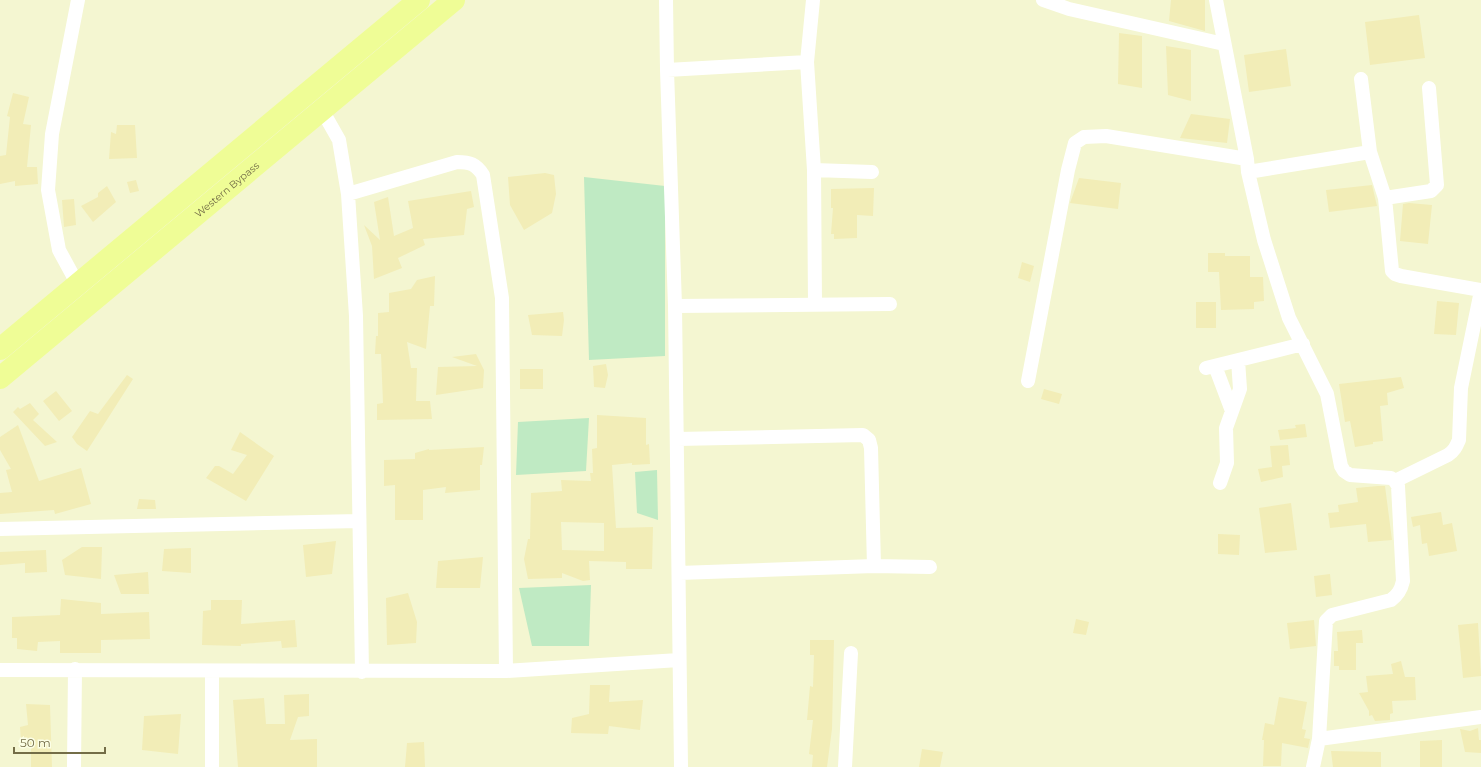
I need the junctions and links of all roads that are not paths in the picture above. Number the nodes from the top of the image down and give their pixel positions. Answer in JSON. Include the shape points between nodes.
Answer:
{"nodes":[{"id":1,"x":78,"y":0,"type":"edge"},
{"id":2,"x":419,"y":0,"type":"edge"},
{"id":3,"x":454,"y":0,"type":"edge"},
{"id":4,"x":666,"y":0,"type":"edge"},
{"id":5,"x":813,"y":0,"type":"edge"},
{"id":6,"x":1043,"y":0,"type":"edge"},
{"id":7,"x":1216,"y":0,"type":"edge"},
{"id":8,"x":1224,"y":44,"type":"junction"},
{"id":9,"x":807,"y":62,"type":"junction"},
{"id":10,"x":667,"y":70,"type":"junction"},
{"id":11,"x":1361,"y":79,"type":"dead end"},
{"id":12,"x":1428,"y":88,"type":"dead end"},
{"id":13,"x":322,"y":110,"type":"junction"},
{"id":14,"x":1370,"y":152,"type":"junction"},
{"id":15,"x":1248,"y":165,"type":"junction"},
{"id":16,"x":814,"y":170,"type":"junction"},
{"id":17,"x":872,"y":172,"type":"dead end"},
{"id":18,"x":348,"y":194,"type":"junction"},
{"id":19,"x":1385,"y":198,"type":"junction"},
{"id":20,"x":78,"y":285,"type":"junction"},
{"id":21,"x":1481,"y":291,"type":"edge"},
{"id":22,"x":815,"y":304,"type":"junction"},
{"id":23,"x":890,"y":304,"type":"dead end"},
{"id":24,"x":675,"y":306,"type":"junction"},
{"id":25,"x":1303,"y":344,"type":"junction"},
{"id":26,"x":0,"y":350,"type":"edge"},
{"id":27,"x":1238,"y":360,"type":"junction"},
{"id":28,"x":0,"y":378,"type":"edge"},
{"id":29,"x":1028,"y":381,"type":"dead end"},
{"id":30,"x":1232,"y":410,"type":"junction"},
{"id":31,"x":677,"y":439,"type":"junction"},
{"id":32,"x":1395,"y":481,"type":"junction"},
{"id":33,"x":1220,"y":482,"type":"dead end"},
{"id":34,"x":359,"y":521,"type":"junction"},
{"id":35,"x":0,"y":529,"type":"edge"},
{"id":36,"x":874,"y":566,"type":"junction"},
{"id":37,"x":930,"y":567,"type":"dead end"},
{"id":38,"x":679,"y":573,"type":"junction"},
{"id":39,"x":851,"y":653,"type":"dead end"},
{"id":40,"x":679,"y":660,"type":"junction"},
{"id":41,"x":75,"y":669,"type":"junction"},
{"id":42,"x":0,"y":670,"type":"edge"},
{"id":43,"x":212,"y":671,"type":"junction"},
{"id":44,"x":506,"y":671,"type":"junction"},
{"id":45,"x":362,"y":672,"type":"junction"},
{"id":46,"x":1481,"y":717,"type":"edge"},
{"id":47,"x":1319,"y":739,"type":"junction"},
{"id":48,"x":74,"y":767,"type":"edge"},
{"id":49,"x":212,"y":767,"type":"edge"},
{"id":50,"x":681,"y":767,"type":"edge"},
{"id":51,"x":845,"y":767,"type":"edge"},
{"id":52,"x":1314,"y":767,"type":"edge"}],
"edges":[{"from":1,"to":20,"type":"street","via":[[52,134],[48,190],[59,250]]},
{"from":2,"to":20,"type":"main road"},
{"from":3,"to":13,"type":"main road","name":"Western Bypass"},
{"from":4,"to":10,"type":"street"},
{"from":5,"to":9,"type":"street"},
{"from":6,"to":8,"type":"street","via":[[1069,9]]},
{"from":7,"to":8,"type":"street"},
{"from":8,"to":15,"type":"street"},
{"from":9,"to":10,"type":"street"},
{"from":9,"to":16,"type":"street"},
{"from":10,"to":24,"type":"street"},
{"from":11,"to":14,"type":"street"},
{"from":12,"to":19,"type":"street","via":[[1437,185],[1431,191]]},
{"from":13,"to":18,"type":"street","via":[[339,140]]},
{"from":13,"to":28,"type":"main road","name":"Western Bypass"},
{"from":14,"to":15,"type":"street"},
{"from":14,"to":19,"type":"street"},
{"from":15,"to":25,"type":"street","via":[[1264,240],[1289,318]]},
{"from":15,"to":29,"type":"street","via":[[1106,136],[1084,137],[1075,143]]},
{"from":16,"to":17,"type":"street"},
{"from":16,"to":22,"type":"street"},
{"from":18,"to":34,"type":"street","via":[[356,316]]},
{"from":18,"to":44,"type":"street","via":[[457,162],[468,162],[477,166],[483,175],[502,298]]},
{"from":19,"to":21,"type":"street","via":[[1391,264],[1395,274]]},
{"from":20,"to":26,"type":"main road"},
{"from":21,"to":32,"type":"street","via":[[1461,388],[1457,445],[1448,455]]},
{"from":22,"to":23,"type":"street"},
{"from":22,"to":24,"type":"street"},
{"from":24,"to":31,"type":"street"},
{"from":25,"to":27,"type":"street"},
{"from":25,"to":32,"type":"street","via":[[1327,394],[1344,471],[1350,475],[1391,478]]},
{"from":27,"to":30,"type":"street","via":[[1240,389]]},
{"from":27,"to":30,"type":"street","via":[[1211,367]]},
{"from":30,"to":33,"type":"street","via":[[1226,428],[1227,463]]},
{"from":31,"to":36,"type":"street","via":[[862,435],[869,440],[871,448]]},
{"from":31,"to":38,"type":"street"},
{"from":32,"to":47,"type":"street","via":[[1398,486],[1402,588],[1391,600],[1332,615],[1326,621]]},
{"from":34,"to":35,"type":"street"},
{"from":34,"to":45,"type":"street"},
{"from":36,"to":37,"type":"street"},
{"from":36,"to":38,"type":"street"},
{"from":38,"to":40,"type":"street"},
{"from":39,"to":51,"type":"street"},
{"from":40,"to":44,"type":"street"},
{"from":40,"to":50,"type":"street"},
{"from":41,"to":42,"type":"street"},
{"from":41,"to":43,"type":"street"},
{"from":41,"to":48,"type":"street"},
{"from":43,"to":45,"type":"street"},
{"from":43,"to":49,"type":"street"},
{"from":44,"to":45,"type":"street"},
{"from":46,"to":47,"type":"street"},
{"from":47,"to":52,"type":"street"}]}
